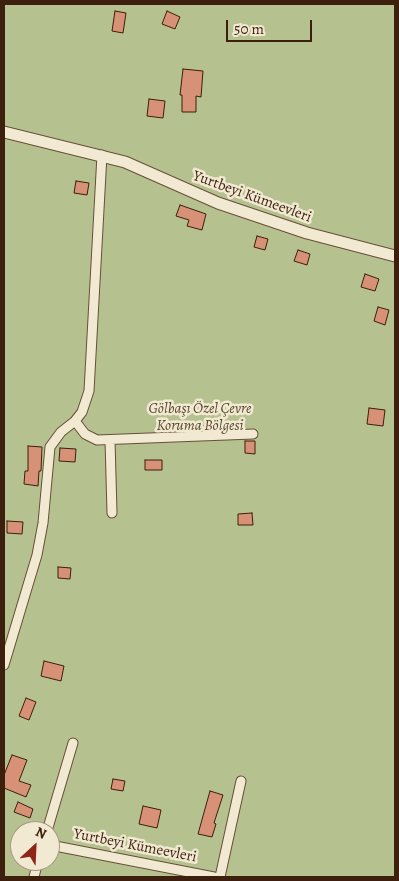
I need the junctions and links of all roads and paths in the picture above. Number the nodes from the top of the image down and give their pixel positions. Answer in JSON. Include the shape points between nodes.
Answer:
{"nodes":[{"id":1,"x":4,"y":132,"type":"edge"},
{"id":2,"x":102,"y":155,"type":"junction"},
{"id":3,"x":395,"y":256,"type":"edge"},
{"id":4,"x":75,"y":422,"type":"junction"},
{"id":5,"x":253,"y":434,"type":"dead end"},
{"id":6,"x":110,"y":440,"type":"junction"},
{"id":7,"x":112,"y":513,"type":"dead end"},
{"id":8,"x":4,"y":665,"type":"edge"},
{"id":9,"x":73,"y":743,"type":"dead end"},
{"id":10,"x":241,"y":781,"type":"dead end"},
{"id":11,"x":50,"y":821,"type":"edge"},
{"id":12,"x":60,"y":847,"type":"edge"},
{"id":13,"x":214,"y":877,"type":"edge"},
{"id":14,"x":220,"y":877,"type":"edge"}],
"edges":[{"from":1,"to":2,"type":"street","name":"Yurtbeyi Kümeevleri"},
{"from":2,"to":3,"type":"street","name":"Yurtbeyi Kümeevleri","via":[[136,166],[248,214]]},
{"from":2,"to":4,"type":"street","via":[[89,391]]},
{"from":4,"to":6,"type":"street","via":[[91,438]]},
{"from":4,"to":8,"type":"street","via":[[50,446],[38,547]]},
{"from":5,"to":6,"type":"street"},
{"from":6,"to":7,"type":"street"},
{"from":9,"to":11,"type":"street"},
{"from":10,"to":14,"type":"street"},
{"from":12,"to":13,"type":"street","name":"Yurtbeyi Kümeevleri"}]}
